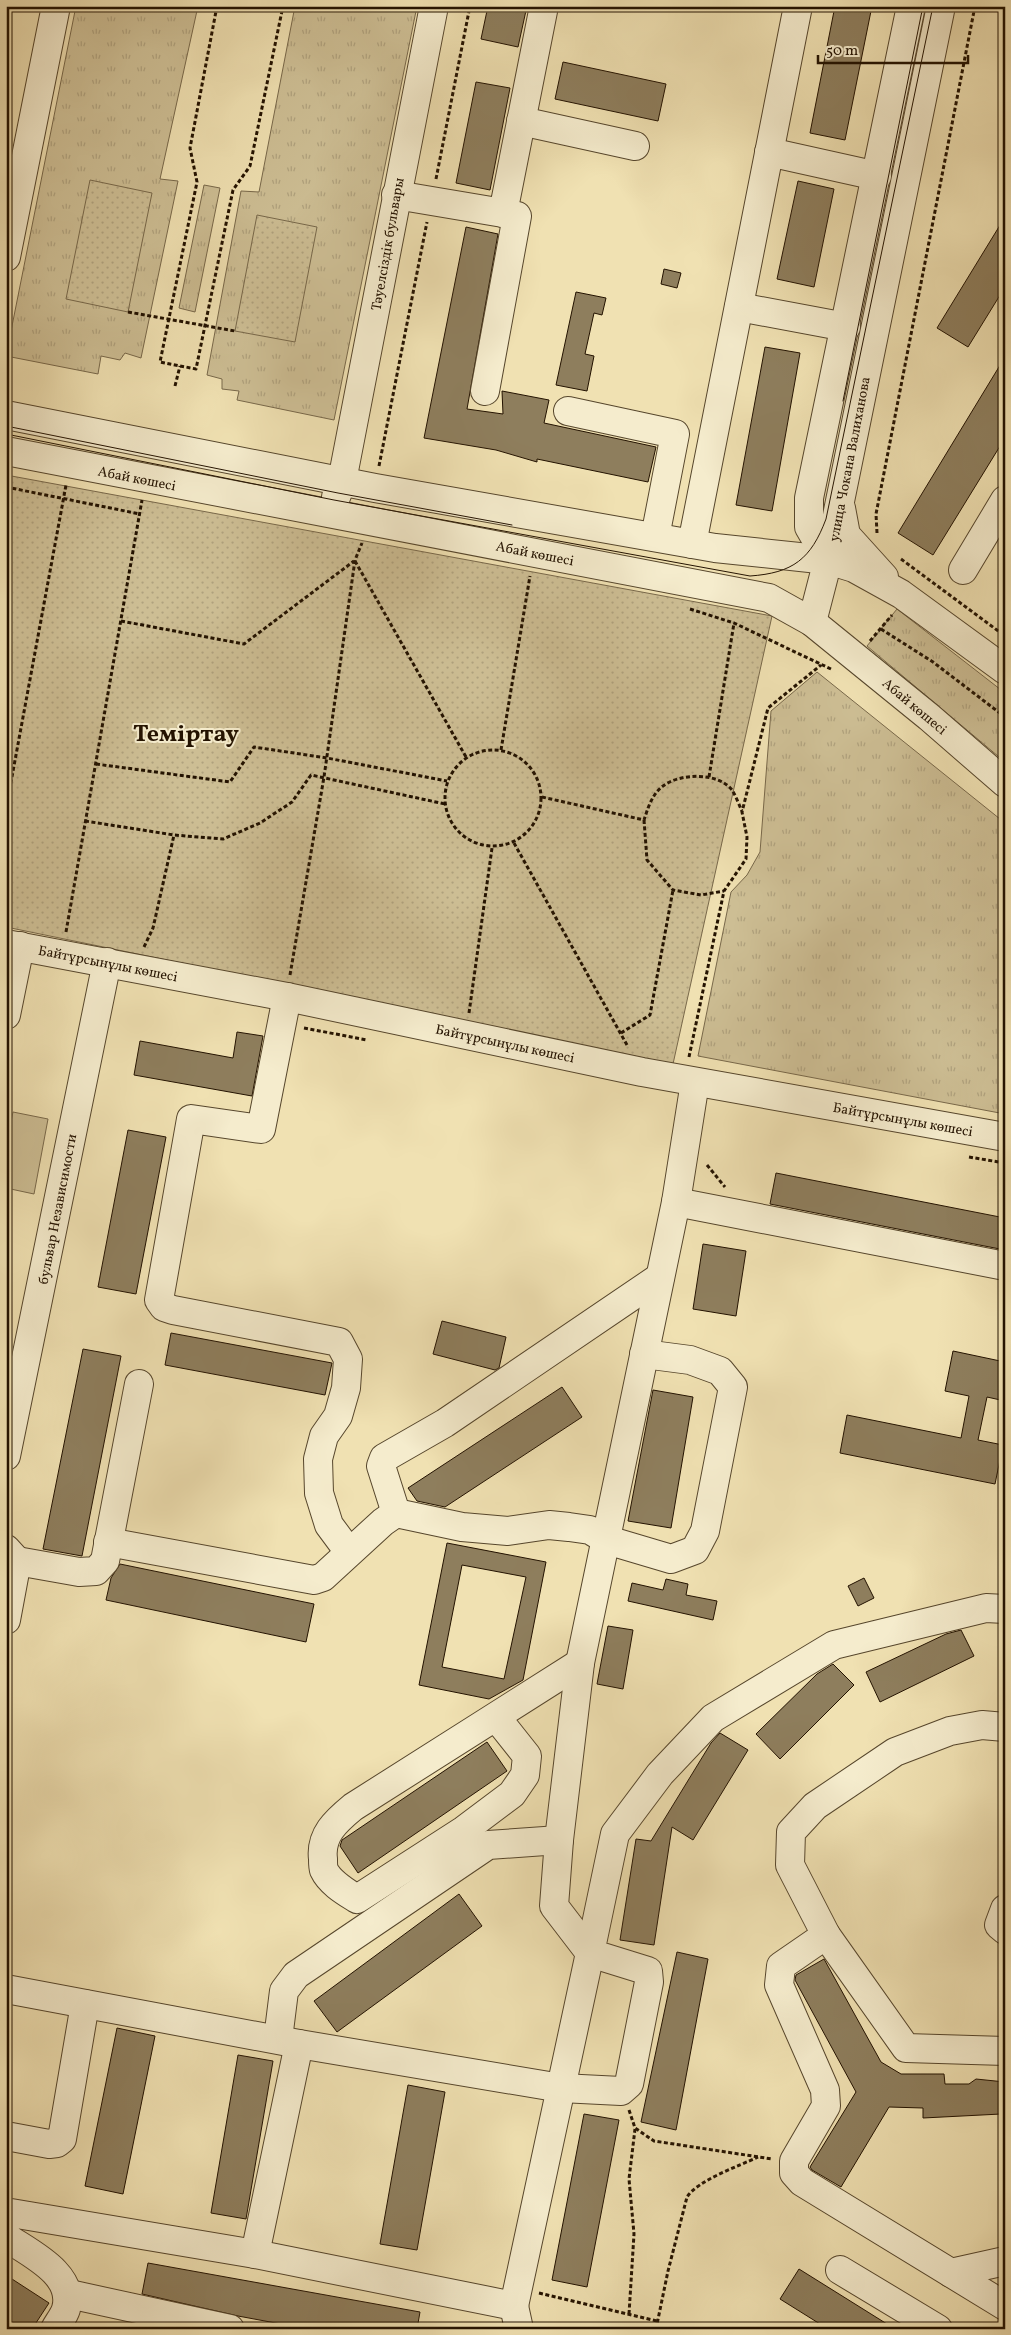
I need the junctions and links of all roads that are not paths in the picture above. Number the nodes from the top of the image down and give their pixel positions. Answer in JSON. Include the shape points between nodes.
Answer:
{"nodes":[{"id":1,"x":56,"y":6,"type":"edge"},
{"id":2,"x":434,"y":6,"type":"edge"},
{"id":3,"x":544,"y":6,"type":"edge"},
{"id":4,"x":798,"y":6,"type":"edge"},
{"id":5,"x":911,"y":6,"type":"edge"},
{"id":6,"x":941,"y":6,"type":"edge"},
{"id":7,"x":521,"y":121,"type":"junction"},
{"id":8,"x":635,"y":146,"type":"dead end"},
{"id":9,"x":769,"y":152,"type":"junction"},
{"id":10,"x":16,"y":159,"type":"edge"},
{"id":11,"x":877,"y":176,"type":"junction"},
{"id":12,"x":396,"y":195,"type":"junction"},
{"id":13,"x":503,"y":213,"type":"junction"},
{"id":14,"x":6,"y":257,"type":"edge"},
{"id":15,"x":739,"y":307,"type":"junction"},
{"id":16,"x":846,"y":327,"type":"junction"},
{"id":17,"x":485,"y":391,"type":"dead end"},
{"id":18,"x":568,"y":411,"type":"dead end"},
{"id":19,"x":6,"y":415,"type":"edge"},
{"id":20,"x":6,"y":452,"type":"edge"},
{"id":21,"x":342,"y":481,"type":"junction"},
{"id":22,"x":809,"y":498,"type":"junction"},
{"id":23,"x":1005,"y":500,"type":"edge"},
{"id":24,"x":840,"y":503,"type":"junction"},
{"id":25,"x":326,"y":514,"type":"junction"},
{"id":26,"x":655,"y":537,"type":"junction"},
{"id":27,"x":692,"y":544,"type":"junction"},
{"id":28,"x":761,"y":553,"type":"junction"},
{"id":29,"x":828,"y":560,"type":"junction"},
{"id":30,"x":963,"y":570,"type":"dead end"},
{"id":31,"x":904,"y":596,"type":"junction"},
{"id":32,"x":812,"y":622,"type":"junction"},
{"id":33,"x":1005,"y":670,"type":"edge"},
{"id":34,"x":1005,"y":783,"type":"edge"},
{"id":35,"x":13,"y":945,"type":"edge"},
{"id":36,"x":107,"y":962,"type":"junction"},
{"id":37,"x":286,"y":998,"type":"junction"},
{"id":38,"x":6,"y":1015,"type":"edge"},
{"id":39,"x":692,"y":1071,"type":"junction"},
{"id":40,"x":1005,"y":1137,"type":"edge"},
{"id":41,"x":676,"y":1202,"type":"junction"},
{"id":42,"x":1005,"y":1266,"type":"edge"},
{"id":43,"x":660,"y":1277,"type":"junction"},
{"id":44,"x":644,"y":1354,"type":"junction"},
{"id":45,"x":139,"y":1384,"type":"dead end"},
{"id":46,"x":6,"y":1456,"type":"edge"},
{"id":47,"x":396,"y":1513,"type":"junction"},
{"id":48,"x":607,"y":1540,"type":"junction"},
{"id":49,"x":108,"y":1542,"type":"junction"},
{"id":50,"x":349,"y":1552,"type":"junction"},
{"id":51,"x":11,"y":1555,"type":"edge"},
{"id":52,"x":1005,"y":1609,"type":"edge"},
{"id":53,"x":6,"y":1620,"type":"edge"},
{"id":54,"x":580,"y":1663,"type":"junction"},
{"id":55,"x":496,"y":1717,"type":"junction"},
{"id":56,"x":1005,"y":1727,"type":"edge"},
{"id":57,"x":558,"y":1840,"type":"junction"},
{"id":58,"x":1005,"y":1909,"type":"edge"},
{"id":59,"x":1005,"y":1930,"type":"edge"},
{"id":60,"x":826,"y":1935,"type":"junction"},
{"id":61,"x":590,"y":1953,"type":"junction"},
{"id":62,"x":7,"y":1992,"type":"edge"},
{"id":63,"x":86,"y":2004,"type":"junction"},
{"id":64,"x":288,"y":2041,"type":"junction"},
{"id":65,"x":1005,"y":2051,"type":"edge"},
{"id":66,"x":561,"y":2088,"type":"junction"},
{"id":67,"x":6,"y":2136,"type":"edge"},
{"id":68,"x":7,"y":2221,"type":"edge"},
{"id":69,"x":255,"y":2254,"type":"junction"},
{"id":70,"x":1005,"y":2261,"type":"edge"},
{"id":71,"x":840,"y":2270,"type":"dead end"},
{"id":72,"x":951,"y":2273,"type":"junction"},
{"id":73,"x":68,"y":2294,"type":"junction"},
{"id":74,"x":1005,"y":2306,"type":"edge"},
{"id":75,"x":517,"y":2308,"type":"edge"},
{"id":76,"x":55,"y":2329,"type":"edge"},
{"id":77,"x":230,"y":2329,"type":"edge"},
{"id":78,"x":938,"y":2329,"type":"edge"}],
"edges":[{"from":1,"to":10,"type":"street"},
{"from":2,"to":12,"type":"street","name":"Тәуелсіздік бульвары"},
{"from":3,"to":7,"type":"street"},
{"from":4,"to":9,"type":"street"},
{"from":5,"to":11,"type":"street","name":"улица Чокана Валиханова"},
{"from":6,"to":24,"type":"street","name":"улица Чокана Валиханова"},
{"from":7,"to":8,"type":"street"},
{"from":7,"to":13,"type":"street"},
{"from":9,"to":11,"type":"street"},
{"from":9,"to":15,"type":"street"},
{"from":10,"to":14,"type":"street"},
{"from":11,"to":16,"type":"street","name":"улица Чокана Валиханова"},
{"from":12,"to":13,"type":"street"},
{"from":12,"to":21,"type":"street","name":"Тәуелсіздік бульвары"},
{"from":13,"to":17,"type":"street","via":[[517,216]]},
{"from":15,"to":16,"type":"street"},
{"from":15,"to":27,"type":"street"},
{"from":16,"to":22,"type":"street","name":"улица Чокана Валиханова"},
{"from":18,"to":26,"type":"street","via":[[675,434]]},
{"from":19,"to":21,"type":"street"},
{"from":20,"to":25,"type":"street","name":"Абай көшесі","via":[[146,495]]},
{"from":21,"to":25,"type":"street","name":"Тәуелсіздік бульвары"},
{"from":21,"to":26,"type":"street"},
{"from":22,"to":28,"type":"street","via":[[789,540]]},
{"from":22,"to":29,"type":"street","name":"улица Чокана Валиханова","via":[[809,527]]},
{"from":23,"to":30,"type":"street"},
{"from":24,"to":29,"type":"street","name":"улица Чокана Валиханова"},
{"from":24,"to":31,"type":"street","via":[[846,535]]},
{"from":25,"to":32,"type":"street","name":"Абай көшесі","via":[[769,598]]},
{"from":26,"to":27,"type":"street"},
{"from":27,"to":28,"type":"street"},
{"from":28,"to":29,"type":"street"},
{"from":29,"to":31,"type":"street","via":[[854,568]]},
{"from":29,"to":32,"type":"street"},
{"from":31,"to":33,"type":"street"},
{"from":32,"to":34,"type":"street","name":"Абай көшесі"},
{"from":35,"to":36,"type":"street","name":"Байтұрсынұлы көшесі"},
{"from":35,"to":38,"type":"street"},
{"from":36,"to":37,"type":"street","name":"Байтұрсынұлы көшесі"},
{"from":36,"to":46,"type":"street","name":"бульвар Независимости"},
{"from":37,"to":39,"type":"street","name":"Байтұрсынұлы көшесі","via":[[642,1072]]},
{"from":37,"to":50,"type":"street","via":[[261,1129],[191,1119],[159,1300],[164,1307],[173,1310],[339,1342],[348,1359],[346,1388],[338,1416],[324,1436],[318,1459],[319,1493],[329,1525]]},
{"from":39,"to":40,"type":"street","name":"Байтұрсынұлы көшесі"},
{"from":39,"to":41,"type":"street"},
{"from":41,"to":42,"type":"street"},
{"from":41,"to":43,"type":"street"},
{"from":43,"to":44,"type":"street"},
{"from":43,"to":47,"type":"street","via":[[445,1423],[384,1458],[381,1466]]},
{"from":44,"to":48,"type":"street"},
{"from":44,"to":48,"type":"street","via":[[690,1360],[720,1371],[733,1387],[705,1532],[695,1550],[671,1559]]},
{"from":45,"to":49,"type":"street"},
{"from":47,"to":48,"type":"street","via":[[427,1521],[508,1531],[549,1525],[569,1527],[590,1530]]},
{"from":47,"to":50,"type":"street"},
{"from":48,"to":54,"type":"street"},
{"from":49,"to":50,"type":"street","via":[[314,1580],[323,1578]]},
{"from":49,"to":51,"type":"street","via":[[105,1561],[96,1571],[79,1572]]},
{"from":51,"to":53,"type":"street"},
{"from":52,"to":61,"type":"street","via":[[986,1608],[834,1645],[713,1718],[660,1774],[615,1834]]},
{"from":54,"to":55,"type":"street"},
{"from":54,"to":57,"type":"street"},
{"from":55,"to":55,"type":"street","via":[[338,1819],[327,1833],[322,1848],[324,1871],[338,1886],[357,1900],[464,1830],[512,1794],[524,1775],[527,1756]]},
{"from":56,"to":60,"type":"street","via":[[982,1725],[950,1731],[895,1752],[814,1806],[790,1832],[790,1865]]},
{"from":57,"to":61,"type":"street","via":[[554,1906]]},
{"from":57,"to":64,"type":"street","via":[[488,1845],[296,1975],[284,1991]]},
{"from":58,"to":59,"type":"street","via":[[999,1925]]},
{"from":60,"to":65,"type":"street","via":[[906,2048]]},
{"from":60,"to":72,"type":"street","via":[[781,1966],[779,1985],[825,2090],[826,2106],[794,2161],[794,2173],[802,2182]]},
{"from":61,"to":66,"type":"street"},
{"from":61,"to":66,"type":"street","via":[[648,1970],[649,1982],[629,2084],[621,2091]]},
{"from":62,"to":63,"type":"street"},
{"from":63,"to":64,"type":"street"},
{"from":63,"to":67,"type":"street","via":[[62,2138],[57,2143],[48,2144]]},
{"from":64,"to":66,"type":"street"},
{"from":64,"to":69,"type":"street"},
{"from":66,"to":75,"type":"street"},
{"from":68,"to":69,"type":"street"},
{"from":68,"to":73,"type":"street","via":[[58,2273]]},
{"from":69,"to":75,"type":"street"},
{"from":70,"to":72,"type":"street"},
{"from":71,"to":78,"type":"street"},
{"from":72,"to":74,"type":"street"},
{"from":73,"to":76,"type":"street","via":[[66,2310]]},
{"from":73,"to":77,"type":"street"}]}
